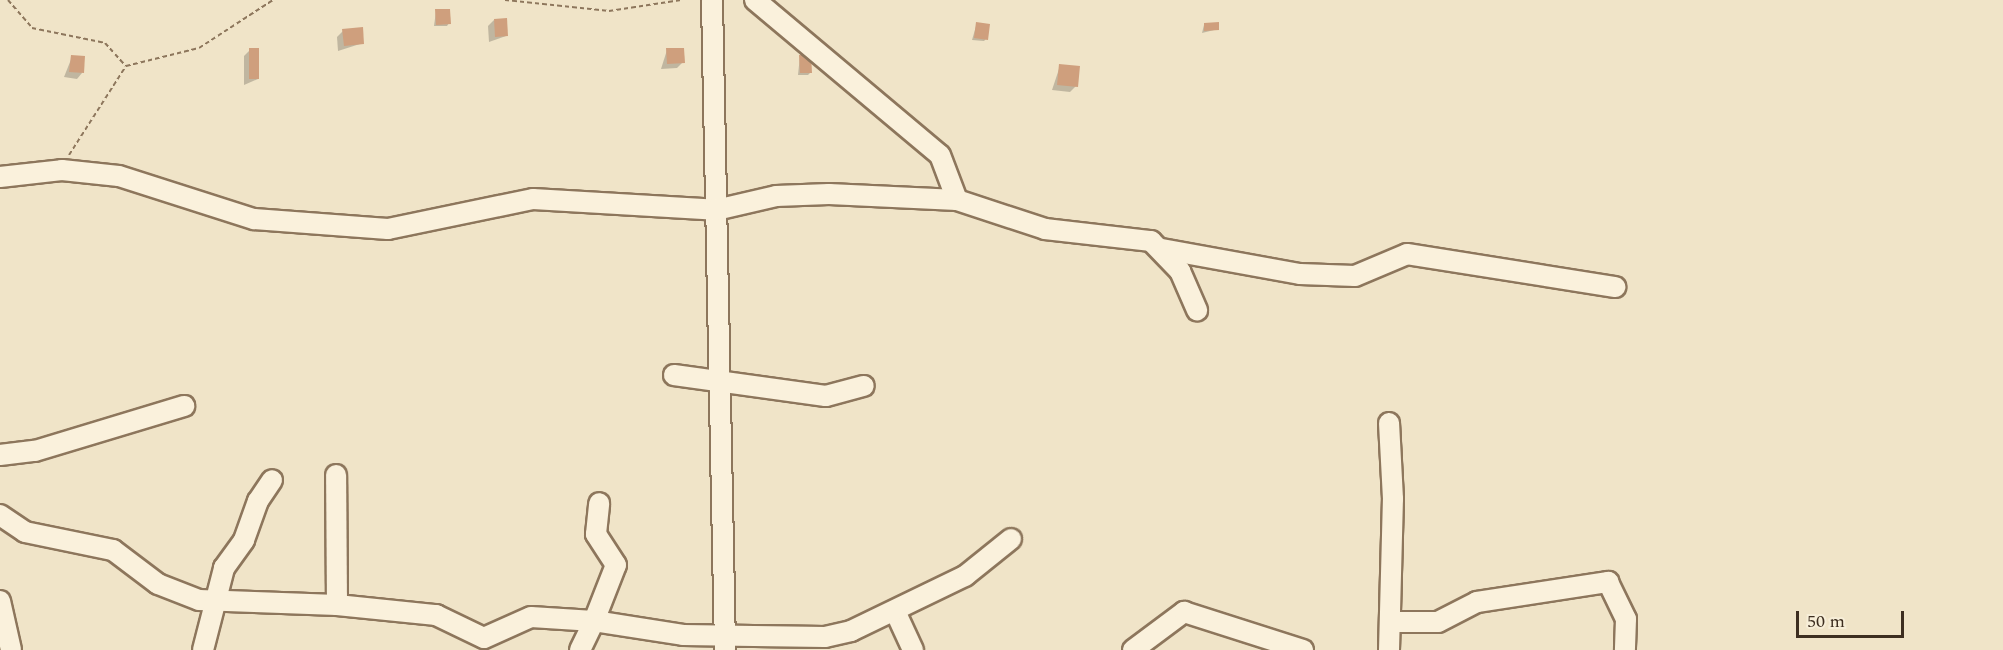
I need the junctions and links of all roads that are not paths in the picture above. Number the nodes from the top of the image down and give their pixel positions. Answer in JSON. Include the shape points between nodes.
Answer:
{"nodes":[{"id":1,"x":712,"y":0,"type":"edge"},
{"id":2,"x":755,"y":0,"type":"edge"},
{"id":3,"x":0,"y":177,"type":"edge"},
{"id":4,"x":957,"y":200,"type":"junction"},
{"id":5,"x":716,"y":210,"type":"junction"},
{"id":6,"x":1162,"y":249,"type":"junction"},
{"id":7,"x":1615,"y":287,"type":"dead end"},
{"id":8,"x":1197,"y":310,"type":"dead end"},
{"id":9,"x":674,"y":375,"type":"dead end"},
{"id":10,"x":720,"y":385,"type":"junction"},
{"id":11,"x":864,"y":386,"type":"dead end"},
{"id":12,"x":184,"y":406,"type":"dead end"},
{"id":13,"x":1389,"y":423,"type":"dead end"},
{"id":14,"x":0,"y":455,"type":"edge"},
{"id":15,"x":336,"y":475,"type":"dead end"},
{"id":16,"x":272,"y":480,"type":"dead end"},
{"id":17,"x":599,"y":503,"type":"dead end"},
{"id":18,"x":0,"y":515,"type":"edge"},
{"id":19,"x":1011,"y":539,"type":"dead end"},
{"id":20,"x":0,"y":601,"type":"edge"},
{"id":21,"x":214,"y":602,"type":"junction"},
{"id":22,"x":337,"y":605,"type":"junction"},
{"id":23,"x":895,"y":611,"type":"junction"},
{"id":24,"x":594,"y":621,"type":"junction"},
{"id":25,"x":1390,"y":622,"type":"junction"},
{"id":26,"x":725,"y":643,"type":"edge"},
{"id":27,"x":491,"y":644,"type":"edge"},
{"id":28,"x":11,"y":650,"type":"edge"},
{"id":29,"x":203,"y":650,"type":"edge"},
{"id":30,"x":580,"y":650,"type":"edge"},
{"id":31,"x":913,"y":650,"type":"edge"},
{"id":32,"x":1133,"y":650,"type":"edge"},
{"id":33,"x":1303,"y":650,"type":"edge"},
{"id":34,"x":1389,"y":650,"type":"edge"},
{"id":35,"x":1625,"y":650,"type":"edge"}],
"edges":[{"from":1,"to":5,"type":"street"},
{"from":2,"to":4,"type":"street","via":[[940,155]]},
{"from":3,"to":5,"type":"street","via":[[62,170],[119,176],[254,219],[388,229],[533,199]]},
{"from":4,"to":5,"type":"street","via":[[829,194],[776,196]]},
{"from":4,"to":6,"type":"street","via":[[1045,229],[1130,237]]},
{"from":5,"to":10,"type":"street"},
{"from":6,"to":7,"type":"street","via":[[1300,274],[1355,276],[1407,254]]},
{"from":6,"to":8,"type":"street","via":[[1180,271]]},
{"from":9,"to":10,"type":"street"},
{"from":10,"to":11,"type":"street","via":[[826,396]]},
{"from":10,"to":26,"type":"street"},
{"from":12,"to":14,"type":"street","via":[[35,451]]},
{"from":13,"to":25,"type":"street"},
{"from":15,"to":22,"type":"street"},
{"from":16,"to":21,"type":"street","via":[[258,501],[244,540],[224,568]]},
{"from":17,"to":24,"type":"street","via":[[596,534],[616,565]]},
{"from":18,"to":21,"type":"street","via":[[25,532],[113,550],[158,584]]},
{"from":19,"to":23,"type":"street","via":[[965,576]]},
{"from":20,"to":28,"type":"street"},
{"from":21,"to":22,"type":"street"},
{"from":21,"to":29,"type":"street"},
{"from":22,"to":27,"type":"street","via":[[436,615]]},
{"from":23,"to":26,"type":"street","via":[[825,637]]},
{"from":23,"to":31,"type":"street"},
{"from":24,"to":26,"type":"street"},
{"from":24,"to":27,"type":"street","via":[[531,617]]},
{"from":24,"to":30,"type":"street"},
{"from":25,"to":34,"type":"street"},
{"from":25,"to":35,"type":"street","via":[[1438,622],[1477,602],[1608,582],[1626,619]]},
{"from":32,"to":33,"type":"street","via":[[1184,612]]}]}
